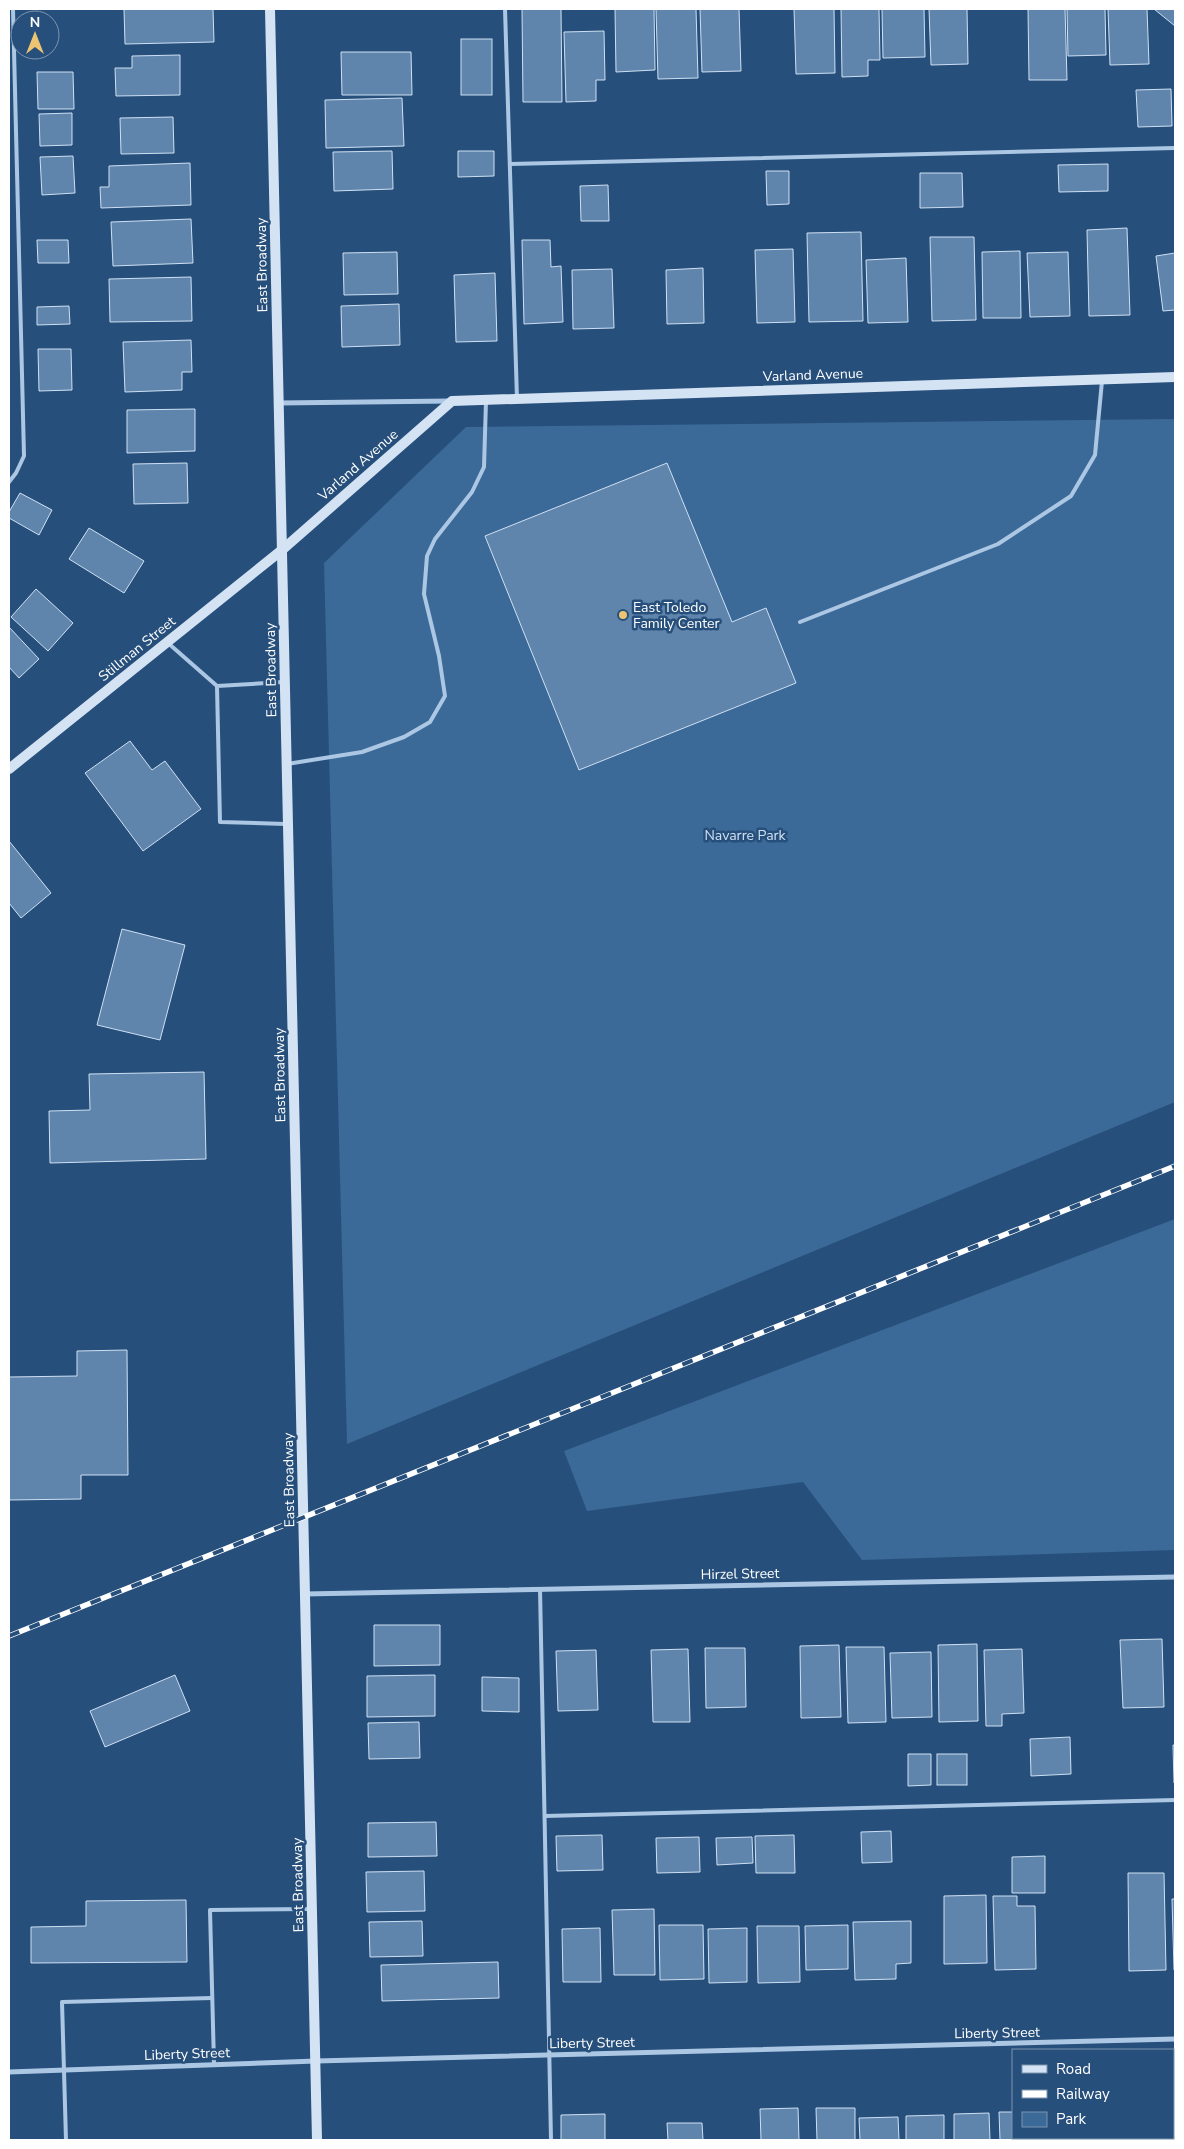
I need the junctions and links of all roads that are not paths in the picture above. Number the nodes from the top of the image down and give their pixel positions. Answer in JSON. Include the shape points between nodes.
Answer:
{"nodes":[{"id":1,"x":13,"y":9,"type":"edge"},
{"id":2,"x":270,"y":9,"type":"edge"},
{"id":3,"x":505,"y":9,"type":"edge"},
{"id":4,"x":1175,"y":148,"type":"edge"},
{"id":5,"x":510,"y":164,"type":"junction"},
{"id":6,"x":1175,"y":377,"type":"edge"},
{"id":7,"x":1102,"y":379,"type":"junction"},
{"id":8,"x":517,"y":399,"type":"junction"},
{"id":9,"x":486,"y":400,"type":"junction"},
{"id":10,"x":452,"y":401,"type":"junction"},
{"id":11,"x":278,"y":403,"type":"junction"},
{"id":12,"x":9,"y":482,"type":"edge"},
{"id":13,"x":282,"y":550,"type":"junction"},
{"id":14,"x":800,"y":622,"type":"dead end"},
{"id":15,"x":167,"y":643,"type":"junction"},
{"id":16,"x":285,"y":682,"type":"junction"},
{"id":17,"x":217,"y":686,"type":"junction"},
{"id":18,"x":287,"y":764,"type":"junction"},
{"id":19,"x":9,"y":769,"type":"edge"},
{"id":20,"x":288,"y":825,"type":"junction"},
{"id":21,"x":1175,"y":1577,"type":"edge"},
{"id":22,"x":540,"y":1589,"type":"junction"},
{"id":23,"x":305,"y":1594,"type":"junction"},
{"id":24,"x":1175,"y":1800,"type":"edge"},
{"id":25,"x":545,"y":1816,"type":"junction"},
{"id":26,"x":312,"y":1908,"type":"junction"},
{"id":27,"x":212,"y":1998,"type":"junction"},
{"id":28,"x":1175,"y":2040,"type":"edge"},
{"id":29,"x":550,"y":2055,"type":"junction"},
{"id":30,"x":316,"y":2061,"type":"junction"},
{"id":31,"x":214,"y":2064,"type":"junction"},
{"id":32,"x":64,"y":2070,"type":"junction"},
{"id":33,"x":9,"y":2072,"type":"edge"},
{"id":34,"x":66,"y":2140,"type":"edge"},
{"id":35,"x":317,"y":2140,"type":"edge"},
{"id":36,"x":551,"y":2140,"type":"edge"}],
"edges":[{"from":1,"to":12,"type":"lane","via":[[24,456]]},
{"from":2,"to":11,"type":"street","name":"East Broadway"},
{"from":3,"to":5,"type":"lane"},
{"from":4,"to":5,"type":"lane"},
{"from":5,"to":8,"type":"lane"},
{"from":6,"to":7,"type":"street","name":"Varland Avenue"},
{"from":7,"to":8,"type":"street","name":"Varland Avenue"},
{"from":7,"to":14,"type":"lane","via":[[1095,455],[1071,496],[998,544]]},
{"from":8,"to":9,"type":"street","name":"Varland Avenue"},
{"from":9,"to":10,"type":"street","name":"Varland Avenue"},
{"from":9,"to":18,"type":"lane","via":[[484,467],[472,492],[435,539],[427,556],[424,594],[439,656],[444,696],[430,722],[404,737],[362,752]]},
{"from":10,"to":11,"type":"street","name":"Varland Avenue"},
{"from":10,"to":13,"type":"street","name":"Varland Avenue"},
{"from":11,"to":13,"type":"street","name":"East Broadway"},
{"from":13,"to":15,"type":"street","name":"Stillman Street"},
{"from":13,"to":16,"type":"street","name":"East Broadway"},
{"from":15,"to":17,"type":"lane"},
{"from":15,"to":19,"type":"street","name":"Stillman Street"},
{"from":16,"to":17,"type":"lane"},
{"from":16,"to":18,"type":"street","name":"East Broadway"},
{"from":17,"to":20,"type":"lane","via":[[220,822]]},
{"from":18,"to":20,"type":"street","name":"East Broadway"},
{"from":20,"to":23,"type":"street","name":"East Broadway"},
{"from":21,"to":22,"type":"street","name":"Hirzel Street"},
{"from":22,"to":23,"type":"street","name":"Hirzel Street"},
{"from":22,"to":25,"type":"lane"},
{"from":23,"to":26,"type":"street","name":"East Broadway"},
{"from":24,"to":25,"type":"lane"},
{"from":25,"to":29,"type":"lane"},
{"from":26,"to":27,"type":"lane","via":[[210,1910]]},
{"from":26,"to":30,"type":"street","name":"East Broadway"},
{"from":27,"to":31,"type":"lane"},
{"from":27,"to":32,"type":"lane","via":[[62,2002]]},
{"from":28,"to":29,"type":"street","name":"Liberty Street"},
{"from":29,"to":30,"type":"street","name":"Liberty Street"},
{"from":29,"to":36,"type":"lane"},
{"from":30,"to":31,"type":"street","name":"Liberty Street"},
{"from":30,"to":35,"type":"street","name":"East Broadway"},
{"from":31,"to":32,"type":"street","name":"Liberty Street"},
{"from":32,"to":33,"type":"street","name":"Liberty Street"},
{"from":32,"to":34,"type":"lane"}]}
